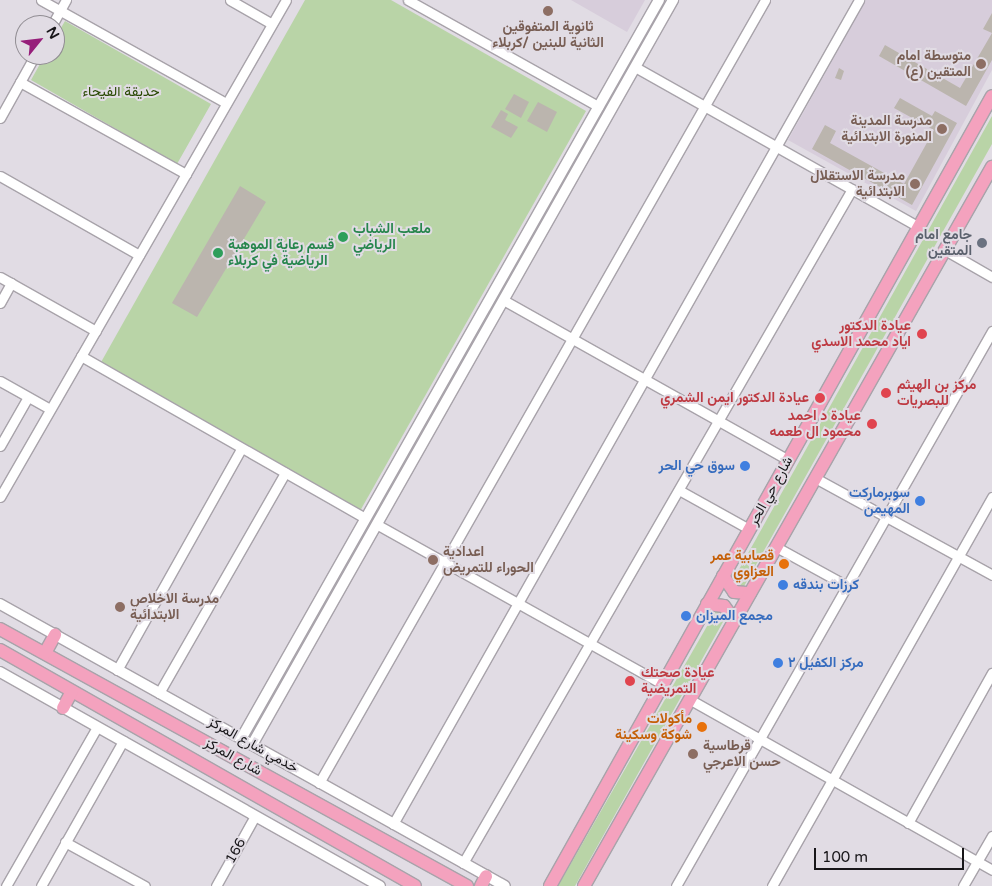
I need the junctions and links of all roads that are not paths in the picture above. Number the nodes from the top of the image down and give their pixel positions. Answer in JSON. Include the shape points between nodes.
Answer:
{"nodes":[{"id":1,"x":41,"y":0,"type":"edge"},
{"id":2,"x":66,"y":0,"type":"edge"},
{"id":3,"x":230,"y":0,"type":"edge"},
{"id":4,"x":286,"y":0,"type":"edge"},
{"id":5,"x":408,"y":0,"type":"edge"},
{"id":6,"x":659,"y":0,"type":"edge"},
{"id":7,"x":673,"y":0,"type":"edge"},
{"id":8,"x":765,"y":0,"type":"edge"},
{"id":9,"x":859,"y":0,"type":"edge"},
{"id":10,"x":60,"y":11,"type":"junction"},
{"id":11,"x":58,"y":15,"type":"edge"},
{"id":12,"x":272,"y":24,"type":"junction"},
{"id":13,"x":29,"y":65,"type":"edge"},
{"id":14,"x":635,"y":68,"type":"junction"},
{"id":15,"x":20,"y":82,"type":"junction"},
{"id":16,"x":992,"y":96,"type":"edge"},
{"id":17,"x":226,"y":103,"type":"junction"},
{"id":18,"x":598,"y":106,"type":"junction"},
{"id":19,"x":704,"y":107,"type":"junction"},
{"id":20,"x":0,"y":118,"type":"edge"},
{"id":21,"x":774,"y":146,"type":"junction"},
{"id":22,"x":992,"y":167,"type":"edge"},
{"id":23,"x":186,"y":174,"type":"junction"},
{"id":24,"x":0,"y":176,"type":"edge"},
{"id":25,"x":555,"y":185,"type":"junction"},
{"id":26,"x":852,"y":189,"type":"junction"},
{"id":27,"x":566,"y":191,"type":"junction"},
{"id":28,"x":919,"y":227,"type":"junction"},
{"id":29,"x":945,"y":250,"type":"junction"},
{"id":30,"x":139,"y":254,"type":"junction"},
{"id":31,"x":0,"y":277,"type":"edge"},
{"id":32,"x":992,"y":277,"type":"edge"},
{"id":33,"x":11,"y":284,"type":"junction"},
{"id":34,"x":505,"y":301,"type":"junction"},
{"id":35,"x":0,"y":303,"type":"edge"},
{"id":36,"x":96,"y":331,"type":"junction"},
{"id":37,"x":992,"y":331,"type":"edge"},
{"id":38,"x":572,"y":339,"type":"junction"},
{"id":39,"x":81,"y":356,"type":"junction"},
{"id":40,"x":643,"y":378,"type":"junction"},
{"id":41,"x":0,"y":382,"type":"edge"},
{"id":42,"x":28,"y":397,"type":"junction"},
{"id":43,"x":50,"y":409,"type":"junction"},
{"id":44,"x":719,"y":420,"type":"junction"},
{"id":45,"x":0,"y":446,"type":"edge"},
{"id":46,"x":241,"y":449,"type":"junction"},
{"id":47,"x":788,"y":460,"type":"junction"},
{"id":48,"x":285,"y":474,"type":"junction"},
{"id":49,"x":817,"y":479,"type":"junction"},
{"id":50,"x":679,"y":490,"type":"junction"},
{"id":51,"x":992,"y":496,"type":"edge"},
{"id":52,"x":0,"y":497,"type":"edge"},
{"id":53,"x":363,"y":517,"type":"junction"},
{"id":54,"x":886,"y":517,"type":"junction"},
{"id":55,"x":378,"y":525,"type":"junction"},
{"id":56,"x":750,"y":529,"type":"junction"},
{"id":57,"x":778,"y":548,"type":"junction"},
{"id":58,"x":958,"y":556,"type":"junction"},
{"id":59,"x":445,"y":562,"type":"junction"},
{"id":60,"x":992,"y":575,"type":"edge"},
{"id":61,"x":723,"y":576,"type":"junction"},
{"id":62,"x":847,"y":586,"type":"junction"},
{"id":63,"x":750,"y":593,"type":"junction"},
{"id":64,"x":517,"y":603,"type":"junction"},
{"id":65,"x":0,"y":604,"type":"edge"},
{"id":66,"x":708,"y":604,"type":"junction"},
{"id":67,"x":734,"y":620,"type":"junction"},
{"id":68,"x":0,"y":628,"type":"edge"},
{"id":69,"x":55,"y":635,"type":"junction"},
{"id":70,"x":590,"y":644,"type":"junction"},
{"id":71,"x":0,"y":650,"type":"edge"},
{"id":72,"x":44,"y":653,"type":"junction"},
{"id":73,"x":117,"y":670,"type":"junction"},
{"id":74,"x":0,"y":672,"type":"edge"},
{"id":75,"x":992,"y":673,"type":"edge"},
{"id":76,"x":663,"y":684,"type":"junction"},
{"id":77,"x":72,"y":691,"type":"junction"},
{"id":78,"x":159,"y":693,"type":"junction"},
{"id":79,"x":689,"y":699,"type":"junction"},
{"id":80,"x":62,"y":708,"type":"junction"},
{"id":81,"x":98,"y":727,"type":"junction"},
{"id":82,"x":241,"y":739,"type":"junction"},
{"id":83,"x":760,"y":739,"type":"junction"},
{"id":84,"x":123,"y":742,"type":"junction"},
{"id":85,"x":252,"y":745,"type":"junction"},
{"id":86,"x":832,"y":780,"type":"junction"},
{"id":87,"x":319,"y":783,"type":"junction"},
{"id":88,"x":255,"y":816,"type":"junction"},
{"id":89,"x":908,"y":823,"type":"junction"},
{"id":90,"x":393,"y":824,"type":"junction"},
{"id":91,"x":992,"y":836,"type":"edge"},
{"id":92,"x":65,"y":842,"type":"junction"},
{"id":93,"x":977,"y":862,"type":"junction"},
{"id":94,"x":463,"y":863,"type":"junction"},
{"id":95,"x":992,"y":870,"type":"edge"},
{"id":96,"x":483,"y":881,"type":"edge"},
{"id":97,"x":6,"y":886,"type":"edge"},
{"id":98,"x":41,"y":886,"type":"edge"},
{"id":99,"x":145,"y":886,"type":"edge"},
{"id":100,"x":216,"y":886,"type":"edge"},
{"id":101,"x":380,"y":886,"type":"edge"},
{"id":102,"x":415,"y":886,"type":"edge"},
{"id":103,"x":467,"y":886,"type":"edge"},
{"id":104,"x":506,"y":886,"type":"edge"},
{"id":105,"x":550,"y":886,"type":"edge"},
{"id":106,"x":584,"y":886,"type":"edge"},
{"id":107,"x":676,"y":886,"type":"edge"},
{"id":108,"x":772,"y":886,"type":"edge"},
{"id":109,"x":963,"y":886,"type":"edge"}],
"edges":[{"from":1,"to":10,"type":"street"},
{"from":2,"to":10,"type":"street"},
{"from":3,"to":12,"type":"street"},
{"from":4,"to":12,"type":"street"},
{"from":5,"to":18,"type":"street"},
{"from":6,"to":18,"type":"street"},
{"from":7,"to":14,"type":"street"},
{"from":8,"to":19,"type":"street"},
{"from":9,"to":21,"type":"street"},
{"from":10,"to":11,"type":"street"},
{"from":10,"to":17,"type":"street"},
{"from":12,"to":17,"type":"street"},
{"from":13,"to":15,"type":"street"},
{"from":14,"to":19,"type":"street"},
{"from":14,"to":27,"type":"street"},
{"from":15,"to":20,"type":"street"},
{"from":15,"to":23,"type":"street"},
{"from":16,"to":28,"type":"main road","name":"شارع حي الحر"},
{"from":17,"to":23,"type":"street"},
{"from":18,"to":25,"type":"street"},
{"from":19,"to":21,"type":"street"},
{"from":19,"to":38,"type":"street"},
{"from":21,"to":26,"type":"street"},
{"from":21,"to":40,"type":"street"},
{"from":22,"to":29,"type":"main road"},
{"from":23,"to":30,"type":"street"},
{"from":24,"to":30,"type":"street"},
{"from":25,"to":27,"type":"street"},
{"from":25,"to":53,"type":"street"},
{"from":26,"to":28,"type":"street"},
{"from":26,"to":44,"type":"street"},
{"from":27,"to":34,"type":"street"},
{"from":28,"to":47,"type":"main road","name":"شارع حي الحر"},
{"from":29,"to":32,"type":"street"},
{"from":29,"to":49,"type":"main road"},
{"from":30,"to":36,"type":"street"},
{"from":31,"to":33,"type":"street"},
{"from":33,"to":35,"type":"street"},
{"from":33,"to":36,"type":"street"},
{"from":34,"to":38,"type":"street"},
{"from":34,"to":55,"type":"street"},
{"from":36,"to":39,"type":"street"},
{"from":37,"to":54,"type":"street"},
{"from":38,"to":40,"type":"street"},
{"from":38,"to":59,"type":"street"},
{"from":39,"to":43,"type":"street"},
{"from":39,"to":46,"type":"street"},
{"from":40,"to":44,"type":"street"},
{"from":40,"to":64,"type":"street"},
{"from":41,"to":42,"type":"street"},
{"from":42,"to":43,"type":"street"},
{"from":42,"to":45,"type":"street"},
{"from":43,"to":52,"type":"street"},
{"from":44,"to":47,"type":"street"},
{"from":44,"to":50,"type":"street"},
{"from":46,"to":48,"type":"street"},
{"from":46,"to":73,"type":"street"},
{"from":47,"to":56,"type":"main road","name":"شارع حي الحر"},
{"from":48,"to":53,"type":"street"},
{"from":48,"to":78,"type":"street"},
{"from":49,"to":54,"type":"street"},
{"from":49,"to":57,"type":"main road"},
{"from":50,"to":56,"type":"street"},
{"from":50,"to":70,"type":"street"},
{"from":51,"to":58,"type":"street"},
{"from":53,"to":82,"type":"street"},
{"from":54,"to":58,"type":"street"},
{"from":54,"to":62,"type":"street"},
{"from":55,"to":59,"type":"street"},
{"from":55,"to":85,"type":"street"},
{"from":56,"to":61,"type":"main road","name":"شارع حي الحر"},
{"from":57,"to":62,"type":"street"},
{"from":57,"to":63,"type":"main road"},
{"from":58,"to":60,"type":"street"},
{"from":58,"to":86,"type":"street"},
{"from":59,"to":64,"type":"street"},
{"from":59,"to":87,"type":"street"},
{"from":61,"to":63,"type":"main road","via":[[734,592]]},
{"from":61,"to":66,"type":"main road","name":"شارع حي الحر"},
{"from":62,"to":83,"type":"street"},
{"from":63,"to":67,"type":"main road"},
{"from":64,"to":70,"type":"street"},
{"from":64,"to":90,"type":"street"},
{"from":65,"to":69,"type":"street","name":"خدمي شارع المركز"},
{"from":66,"to":67,"type":"main road","via":[[724,606]]},
{"from":66,"to":76,"type":"main road","name":"شارع حي الحر"},
{"from":67,"to":79,"type":"main road"},
{"from":68,"to":72,"type":"main road","name":"شارع المركز"},
{"from":69,"to":72,"type":"main road"},
{"from":69,"to":73,"type":"street","name":"خدمي شارع المركز"},
{"from":70,"to":76,"type":"street"},
{"from":70,"to":94,"type":"street"},
{"from":71,"to":77,"type":"main road","name":"شارع المركز"},
{"from":72,"to":103,"type":"main road","name":"شارع المركز"},
{"from":73,"to":78,"type":"street","name":"خدمي شارع المركز"},
{"from":74,"to":80,"type":"street"},
{"from":75,"to":89,"type":"street"},
{"from":76,"to":105,"type":"main road","name":"شارع حي الحر"},
{"from":77,"to":80,"type":"main road"},
{"from":77,"to":102,"type":"main road","name":"شارع المركز"},
{"from":78,"to":82,"type":"street","name":"خدمي شارع المركز"},
{"from":79,"to":83,"type":"street"},
{"from":79,"to":106,"type":"main road"},
{"from":80,"to":81,"type":"street"},
{"from":81,"to":84,"type":"street"},
{"from":81,"to":97,"type":"street"},
{"from":82,"to":85,"type":"street","name":"خدمي شارع المركز"},
{"from":83,"to":86,"type":"street"},
{"from":83,"to":107,"type":"street"},
{"from":84,"to":88,"type":"street"},
{"from":84,"to":92,"type":"street"},
{"from":85,"to":87,"type":"street","name":"خدمي شارع المركز"},
{"from":86,"to":89,"type":"street"},
{"from":86,"to":108,"type":"street"},
{"from":87,"to":90,"type":"street","name":"خدمي شارع المركز"},
{"from":88,"to":100,"type":"street","name":"166"},
{"from":88,"to":101,"type":"street"},
{"from":89,"to":93,"type":"street"},
{"from":90,"to":94,"type":"street","name":"خدمي شارع المركز"},
{"from":91,"to":93,"type":"street"},
{"from":92,"to":98,"type":"street"},
{"from":92,"to":99,"type":"street"},
{"from":93,"to":95,"type":"street"},
{"from":93,"to":109,"type":"street"},
{"from":94,"to":96,"type":"street","name":"خدمي شارع المركز"},
{"from":96,"to":104,"type":"street","name":"خدمي شارع المركز"}]}
